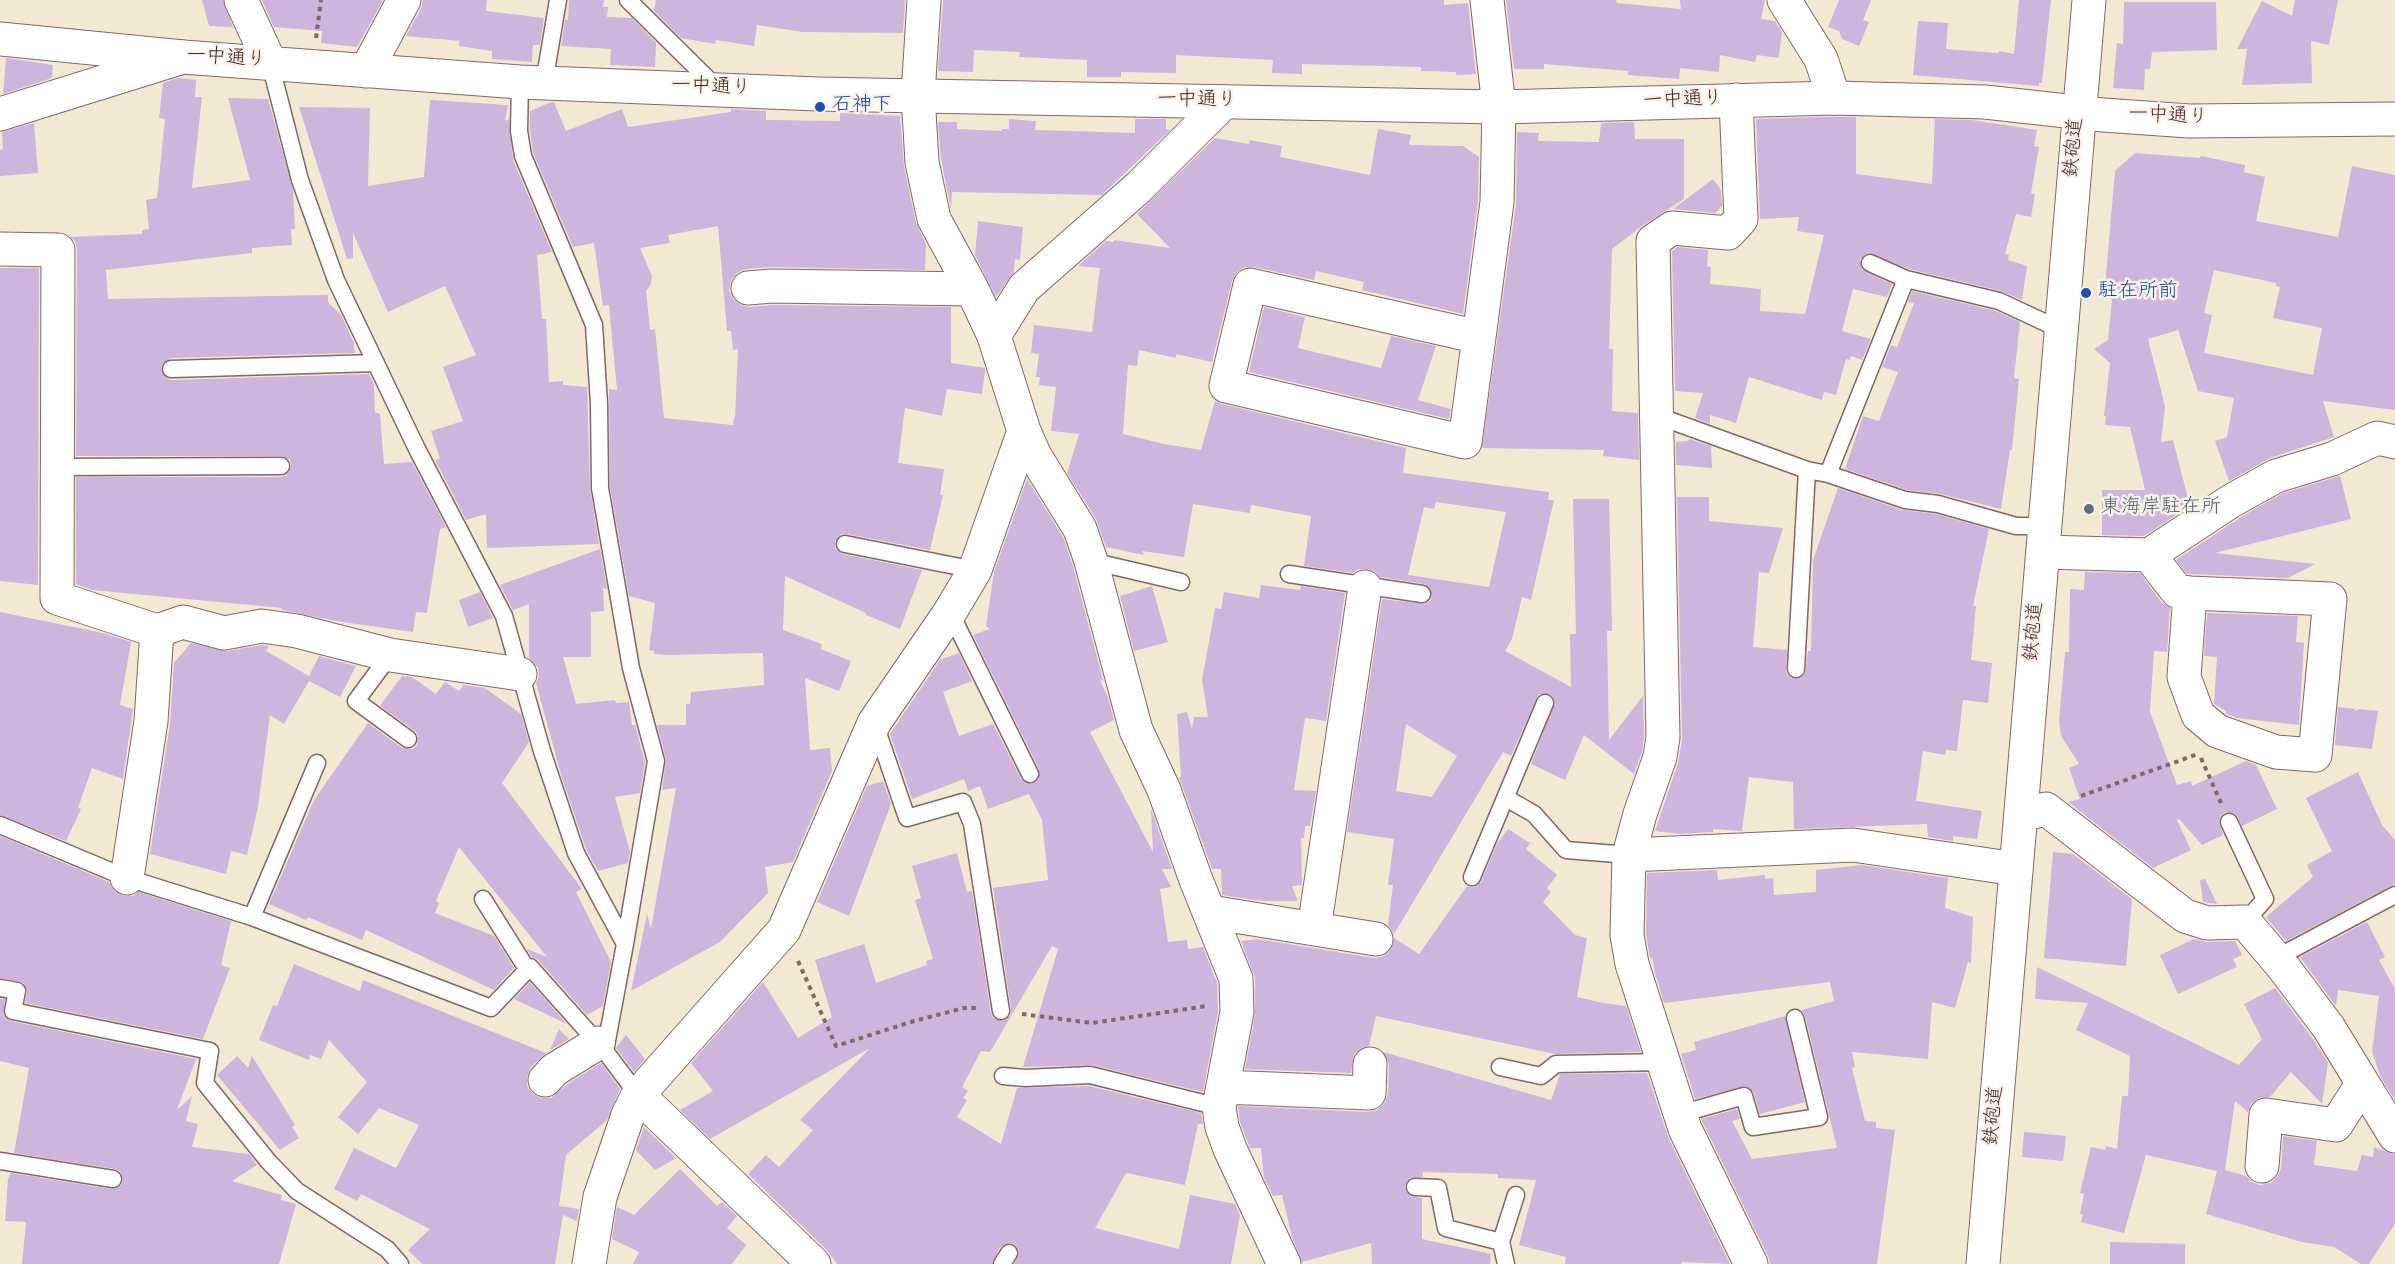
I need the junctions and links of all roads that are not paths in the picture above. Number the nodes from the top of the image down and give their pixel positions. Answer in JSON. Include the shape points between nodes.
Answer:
{"nodes":[{"id":1,"x":240,"y":0,"type":"edge"},
{"id":2,"x":404,"y":0,"type":"edge"},
{"id":3,"x":558,"y":0,"type":"edge"},
{"id":4,"x":628,"y":0,"type":"edge"},
{"id":5,"x":924,"y":0,"type":"edge"},
{"id":6,"x":1487,"y":0,"type":"edge"},
{"id":7,"x":1784,"y":0,"type":"edge"},
{"id":8,"x":2089,"y":0,"type":"edge"},
{"id":9,"x":0,"y":39,"type":"edge"},
{"id":10,"x":183,"y":57,"type":"junction"},
{"id":11,"x":270,"y":63,"type":"junction"},
{"id":12,"x":366,"y":71,"type":"junction"},
{"id":13,"x":532,"y":82,"type":"junction"},
{"id":14,"x":720,"y":90,"type":"junction"},
{"id":15,"x":918,"y":95,"type":"junction"},
{"id":16,"x":1834,"y":98,"type":"junction"},
{"id":17,"x":1736,"y":100,"type":"junction"},
{"id":18,"x":1224,"y":102,"type":"junction"},
{"id":19,"x":1499,"y":107,"type":"junction"},
{"id":20,"x":2079,"y":112,"type":"junction"},
{"id":21,"x":0,"y":114,"type":"edge"},
{"id":22,"x":2395,"y":118,"type":"edge"},
{"id":23,"x":0,"y":249,"type":"edge"},
{"id":24,"x":1869,"y":263,"type":"dead end"},
{"id":25,"x":1906,"y":279,"type":"junction"},
{"id":26,"x":748,"y":288,"type":"dead end"},
{"id":27,"x":972,"y":289,"type":"junction"},
{"id":28,"x":2061,"y":330,"type":"junction"},
{"id":29,"x":994,"y":336,"type":"junction"},
{"id":30,"x":1479,"y":338,"type":"junction"},
{"id":31,"x":376,"y":363,"type":"junction"},
{"id":32,"x":171,"y":369,"type":"dead end"},
{"id":33,"x":1656,"y":415,"type":"junction"},
{"id":34,"x":1024,"y":431,"type":"junction"},
{"id":35,"x":2395,"y":442,"type":"edge"},
{"id":36,"x":281,"y":466,"type":"dead end"},
{"id":37,"x":56,"y":467,"type":"junction"},
{"id":38,"x":1806,"y":470,"type":"junction"},
{"id":39,"x":1828,"y":474,"type":"junction"},
{"id":40,"x":2044,"y":539,"type":"junction"},
{"id":41,"x":845,"y":544,"type":"dead end"},
{"id":42,"x":2149,"y":555,"type":"junction"},
{"id":43,"x":1091,"y":561,"type":"junction"},
{"id":44,"x":975,"y":570,"type":"junction"},
{"id":45,"x":1289,"y":574,"type":"dead end"},
{"id":46,"x":1181,"y":582,"type":"dead end"},
{"id":47,"x":1365,"y":586,"type":"junction"},
{"id":48,"x":2190,"y":593,"type":"junction"},
{"id":49,"x":1422,"y":594,"type":"dead end"},
{"id":50,"x":950,"y":612,"type":"junction"},
{"id":51,"x":157,"y":631,"type":"junction"},
{"id":52,"x":390,"y":655,"type":"junction"},
{"id":53,"x":1796,"y":669,"type":"dead end"},
{"id":54,"x":520,"y":674,"type":"junction"},
{"id":55,"x":1545,"y":703,"type":"dead end"},
{"id":56,"x":874,"y":723,"type":"junction"},
{"id":57,"x":408,"y":739,"type":"dead end"},
{"id":58,"x":317,"y":763,"type":"dead end"},
{"id":59,"x":1030,"y":774,"type":"dead end"},
{"id":60,"x":1506,"y":798,"type":"junction"},
{"id":61,"x":2033,"y":812,"type":"junction"},
{"id":62,"x":2229,"y":822,"type":"road end"},
{"id":63,"x":0,"y":825,"type":"edge"},
{"id":64,"x":1629,"y":855,"type":"junction"},
{"id":65,"x":2016,"y":869,"type":"junction"},
{"id":66,"x":127,"y":878,"type":"junction"},
{"id":67,"x":1472,"y":878,"type":"dead end"},
{"id":68,"x":2395,"y":895,"type":"edge"},
{"id":69,"x":483,"y":899,"type":"dead end"},
{"id":70,"x":1210,"y":912,"type":"junction"},
{"id":71,"x":252,"y":917,"type":"junction"},
{"id":72,"x":2245,"y":921,"type":"junction"},
{"id":73,"x":1314,"y":928,"type":"junction"},
{"id":74,"x":1376,"y":939,"type":"dead end"},
{"id":75,"x":625,"y":944,"type":"junction"},
{"id":76,"x":2276,"y":958,"type":"junction"},
{"id":77,"x":526,"y":969,"type":"junction"},
{"id":78,"x":0,"y":988,"type":"edge"},
{"id":79,"x":1001,"y":1011,"type":"dead end"},
{"id":80,"x":1795,"y":1018,"type":"dead end"},
{"id":81,"x":602,"y":1047,"type":"junction"},
{"id":82,"x":1665,"y":1062,"type":"junction"},
{"id":83,"x":1370,"y":1064,"type":"dead end"},
{"id":84,"x":1500,"y":1067,"type":"dead end"},
{"id":85,"x":1003,"y":1076,"type":"dead end"},
{"id":86,"x":545,"y":1080,"type":"dead end"},
{"id":87,"x":2362,"y":1084,"type":"junction"},
{"id":88,"x":638,"y":1095,"type":"junction"},
{"id":89,"x":1221,"y":1097,"type":"junction"},
{"id":90,"x":1680,"y":1114,"type":"junction"},
{"id":91,"x":2395,"y":1136,"type":"edge"},
{"id":92,"x":0,"y":1161,"type":"edge"},
{"id":93,"x":2262,"y":1166,"type":"dead end"},
{"id":94,"x":113,"y":1179,"type":"dead end"},
{"id":95,"x":1415,"y":1187,"type":"dead end"},
{"id":96,"x":1516,"y":1195,"type":"dead end"},
{"id":97,"x":1501,"y":1242,"type":"junction"},
{"id":98,"x":400,"y":1264,"type":"edge"},
{"id":99,"x":590,"y":1264,"type":"edge"},
{"id":100,"x":814,"y":1264,"type":"edge"},
{"id":101,"x":1284,"y":1264,"type":"edge"},
{"id":102,"x":1506,"y":1264,"type":"edge"},
{"id":103,"x":1751,"y":1264,"type":"edge"},
{"id":104,"x":1983,"y":1264,"type":"edge"}],
"edges":[{"from":1,"to":11,"type":"street"},
{"from":2,"to":12,"type":"street"},
{"from":3,"to":13,"type":"lane"},
{"from":4,"to":14,"type":"lane"},
{"from":5,"to":15,"type":"street"},
{"from":6,"to":19,"type":"street"},
{"from":7,"to":16,"type":"street","via":[[1821,59]]},
{"from":8,"to":20,"type":"street","name":"鉄砲道"},
{"from":9,"to":10,"type":"street","name":"一中通り"},
{"from":10,"to":11,"type":"street","name":"一中通り"},
{"from":10,"to":21,"type":"street"},
{"from":11,"to":12,"type":"street","name":"一中通り"},
{"from":11,"to":31,"type":"lane","via":[[300,180],[336,280]]},
{"from":12,"to":13,"type":"street","name":"一中通り"},
{"from":13,"to":14,"type":"street","name":"一中通り"},
{"from":13,"to":75,"type":"lane","via":[[519,131],[523,156],[594,325],[600,488],[631,668],[656,761]]},
{"from":14,"to":15,"type":"street","name":"一中通り"},
{"from":15,"to":18,"type":"street","name":"一中通り"},
{"from":15,"to":27,"type":"street","via":[[922,162],[934,219]]},
{"from":16,"to":17,"type":"street","name":"一中通り"},
{"from":16,"to":20,"type":"street","name":"一中通り","via":[[1985,102]]},
{"from":17,"to":19,"type":"street","name":"一中通り"},
{"from":17,"to":33,"type":"street","via":[[1741,219],[1728,233],[1672,228],[1653,241]]},
{"from":18,"to":19,"type":"street","name":"一中通り"},
{"from":18,"to":29,"type":"street","via":[[1139,187],[1024,288]]},
{"from":19,"to":30,"type":"street","via":[[1497,202]]},
{"from":20,"to":22,"type":"street","name":"一中通り","via":[[2189,120]]},
{"from":20,"to":28,"type":"street","name":"鉄砲道"},
{"from":23,"to":37,"type":"street","via":[[58,250]]},
{"from":24,"to":25,"type":"lane"},
{"from":25,"to":28,"type":"lane","via":[[1999,300]]},
{"from":25,"to":39,"type":"lane"},
{"from":26,"to":27,"type":"street"},
{"from":27,"to":29,"type":"street"},
{"from":28,"to":40,"type":"street","name":"鉄砲道"},
{"from":29,"to":34,"type":"street"},
{"from":30,"to":30,"type":"street","via":[[1250,285],[1226,386],[1465,442]]},
{"from":31,"to":32,"type":"lane"},
{"from":31,"to":54,"type":"lane","via":[[504,616]]},
{"from":33,"to":38,"type":"lane"},
{"from":33,"to":64,"type":"street","via":[[1663,737]]},
{"from":34,"to":43,"type":"street","via":[[1080,530]]},
{"from":34,"to":44,"type":"street"},
{"from":35,"to":42,"type":"street","via":[[2377,438],[2332,459],[2276,476]]},
{"from":36,"to":37,"type":"lane"},
{"from":37,"to":51,"type":"street","via":[[57,598]]},
{"from":38,"to":39,"type":"lane"},
{"from":38,"to":53,"type":"lane"},
{"from":39,"to":40,"type":"lane","via":[[1905,500],[1938,504],[2016,526]]},
{"from":40,"to":42,"type":"street"},
{"from":40,"to":61,"type":"street","name":"鉄砲道"},
{"from":41,"to":44,"type":"lane"},
{"from":42,"to":48,"type":"street","via":[[2177,591]]},
{"from":43,"to":46,"type":"lane"},
{"from":43,"to":70,"type":"street","via":[[1136,730],[1164,790]]},
{"from":44,"to":50,"type":"street"},
{"from":45,"to":47,"type":"lane"},
{"from":47,"to":49,"type":"lane"},
{"from":47,"to":73,"type":"street"},
{"from":48,"to":48,"type":"street","via":[[2330,599],[2315,755],[2208,742],[2184,677]]},
{"from":50,"to":56,"type":"street"},
{"from":50,"to":59,"type":"lane"},
{"from":51,"to":52,"type":"street","via":[[183,622],[224,633],[262,626]]},
{"from":51,"to":66,"type":"street","via":[[151,721]]},
{"from":52,"to":54,"type":"street"},
{"from":52,"to":57,"type":"lane","via":[[356,701]]},
{"from":54,"to":75,"type":"lane","via":[[576,853]]},
{"from":55,"to":60,"type":"lane"},
{"from":56,"to":79,"type":"lane","via":[[907,818],[963,802],[972,825]]},
{"from":56,"to":88,"type":"street","via":[[784,930]]},
{"from":58,"to":71,"type":"lane"},
{"from":60,"to":64,"type":"lane","via":[[1534,814],[1566,850]]},
{"from":60,"to":67,"type":"lane"},
{"from":61,"to":65,"type":"street","name":"鉄砲道"},
{"from":61,"to":72,"type":"street","via":[[2184,916],[2207,923]]},
{"from":62,"to":72,"type":"lane","via":[[2265,899]]},
{"from":63,"to":66,"type":"lane"},
{"from":64,"to":65,"type":"street","via":[[1853,845]]},
{"from":64,"to":82,"type":"street","via":[[1627,935],[1632,964]]},
{"from":65,"to":104,"type":"street","name":"鉄砲道"},
{"from":66,"to":71,"type":"lane"},
{"from":68,"to":76,"type":"lane"},
{"from":69,"to":77,"type":"lane"},
{"from":70,"to":73,"type":"street"},
{"from":70,"to":89,"type":"street","via":[[1236,979],[1238,1002]]},
{"from":71,"to":77,"type":"lane","via":[[491,1008]]},
{"from":72,"to":76,"type":"street"},
{"from":73,"to":74,"type":"street"},
{"from":75,"to":81,"type":"lane"},
{"from":76,"to":87,"type":"street","via":[[2329,1028]]},
{"from":77,"to":81,"type":"lane","via":[[530,967]]},
{"from":78,"to":98,"type":"lane","via":[[17,992],[13,1011],[210,1052],[205,1083],[268,1161],[297,1191],[387,1249]]},
{"from":80,"to":90,"type":"lane","via":[[1819,1117],[1753,1127],[1744,1096]]},
{"from":81,"to":86,"type":"street","via":[[554,1070]]},
{"from":81,"to":88,"type":"lane"},
{"from":82,"to":84,"type":"lane","via":[[1556,1064],[1540,1076]]},
{"from":82,"to":90,"type":"street"},
{"from":83,"to":89,"type":"street","via":[[1370,1093]]},
{"from":85,"to":89,"type":"lane","via":[[1090,1075]]},
{"from":87,"to":91,"type":"street"},
{"from":87,"to":93,"type":"street","via":[[2336,1125],[2266,1115]]},
{"from":88,"to":99,"type":"street","via":[[600,1197]]},
{"from":88,"to":100,"type":"street"},
{"from":89,"to":101,"type":"street","via":[[1222,1127],[1230,1149]]},
{"from":90,"to":103,"type":"street"},
{"from":92,"to":94,"type":"lane"},
{"from":95,"to":97,"type":"lane","via":[[1438,1188],[1446,1228]]},
{"from":96,"to":97,"type":"lane"},
{"from":97,"to":102,"type":"lane"}]}
